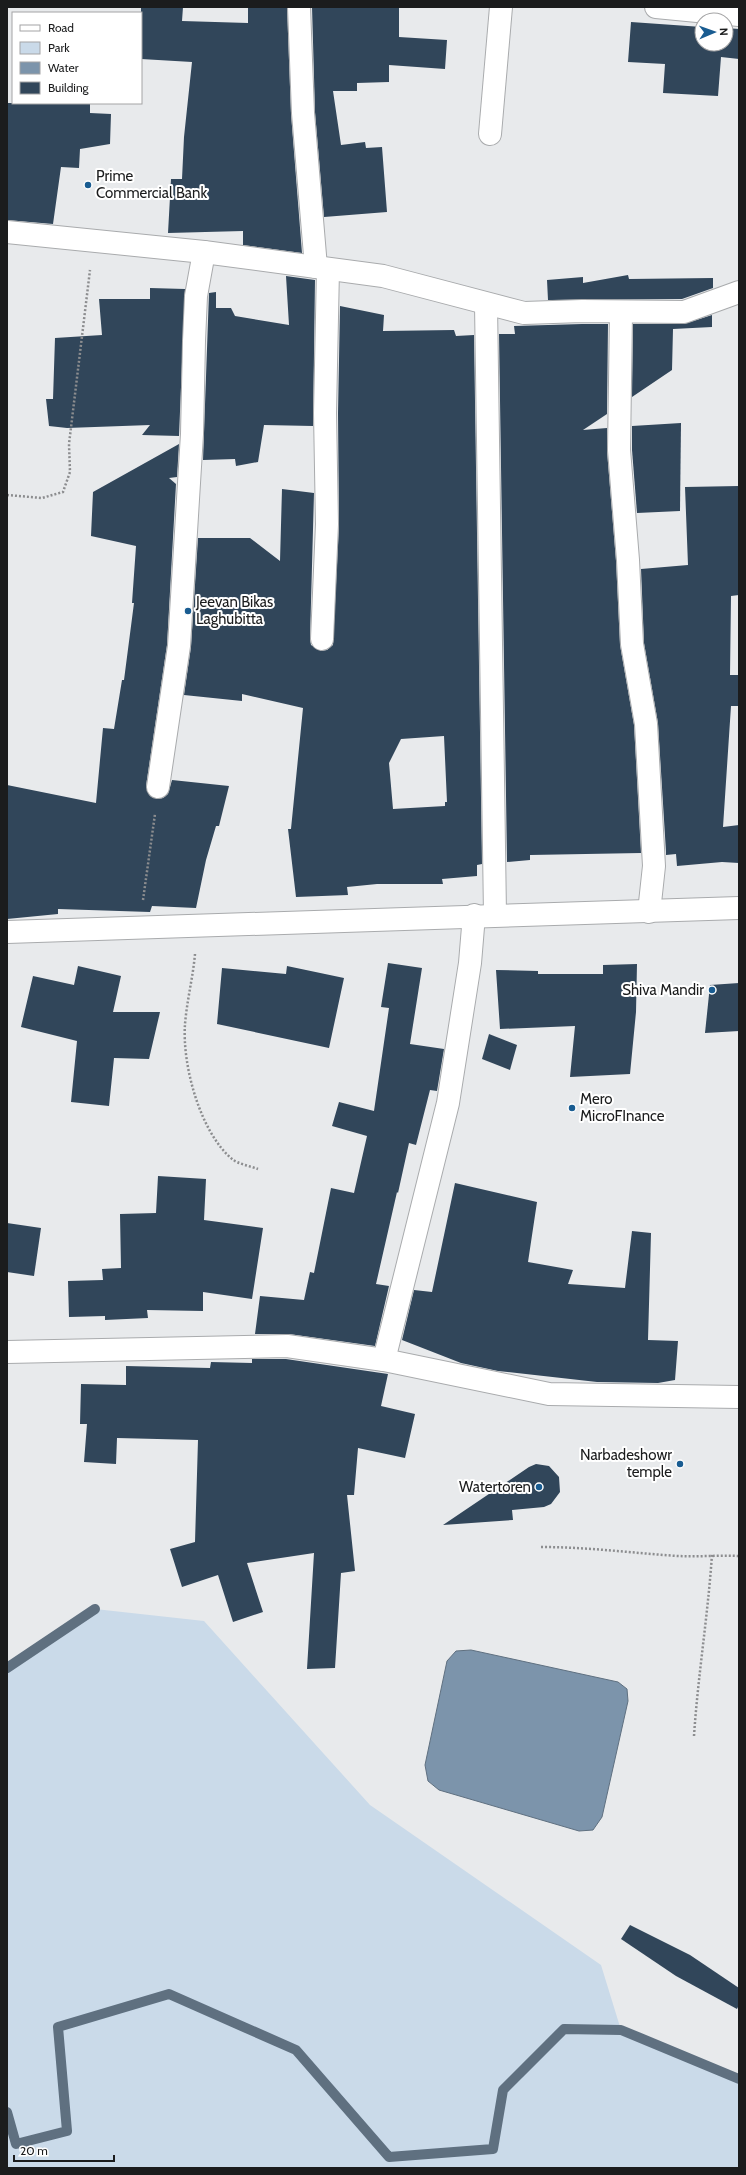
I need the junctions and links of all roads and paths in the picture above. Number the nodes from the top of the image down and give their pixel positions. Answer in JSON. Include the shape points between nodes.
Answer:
{"nodes":[{"id":1,"x":299,"y":7,"type":"edge"},
{"id":2,"x":502,"y":7,"type":"edge"},
{"id":3,"x":656,"y":7,"type":"edge"},
{"id":4,"x":739,"y":15,"type":"edge"},
{"id":5,"x":490,"y":134,"type":"dead end"},
{"id":6,"x":7,"y":232,"type":"edge"},
{"id":7,"x":93,"y":241,"type":"junction"},
{"id":8,"x":204,"y":252,"type":"junction"},
{"id":9,"x":322,"y":268,"type":"junction"},
{"id":10,"x":739,"y":292,"type":"edge"},
{"id":11,"x":486,"y":304,"type":"junction"},
{"id":12,"x":621,"y":313,"type":"junction"},
{"id":13,"x":7,"y":496,"type":"edge"},
{"id":14,"x":322,"y":639,"type":"dead end"},
{"id":15,"x":158,"y":787,"type":"joint"},
{"id":16,"x":739,"y":908,"type":"edge"},
{"id":17,"x":649,"y":912,"type":"junction"},
{"id":18,"x":484,"y":915,"type":"junction"},
{"id":19,"x":196,"y":925,"type":"junction"},
{"id":20,"x":140,"y":927,"type":"junction"},
{"id":21,"x":7,"y":932,"type":"edge"},
{"id":22,"x":258,"y":1169,"type":"dead end"},
{"id":23,"x":7,"y":1352,"type":"edge"},
{"id":24,"x":384,"y":1360,"type":"junction"},
{"id":25,"x":739,"y":1397,"type":"edge"},
{"id":26,"x":541,"y":1547,"type":"dead end"},
{"id":27,"x":712,"y":1554,"type":"junction"},
{"id":28,"x":739,"y":1556,"type":"edge"},
{"id":29,"x":694,"y":1736,"type":"dead end"}],
"edges":[{"from":1,"to":9,"type":"street","via":[[303,113]]},
{"from":2,"to":5,"type":"street"},
{"from":3,"to":4,"type":"street"},
{"from":6,"to":7,"type":"street"},
{"from":7,"to":8,"type":"street"},
{"from":7,"to":13,"type":"path","via":[[69,444],[70,472],[63,492],[42,498]]},
{"from":8,"to":9,"type":"street"},
{"from":8,"to":15,"type":"street","via":[[196,311],[192,434],[179,646]]},
{"from":9,"to":11,"type":"street","via":[[383,276]]},
{"from":9,"to":14,"type":"street","via":[[327,524]]},
{"from":10,"to":12,"type":"street","via":[[684,312]]},
{"from":11,"to":12,"type":"street","via":[[524,313]]},
{"from":11,"to":18,"type":"street"},
{"from":12,"to":17,"type":"street","via":[[619,450],[632,644],[646,724],[654,866]]},
{"from":15,"to":20,"type":"path"},
{"from":16,"to":17,"type":"street"},
{"from":17,"to":18,"type":"street"},
{"from":18,"to":19,"type":"street"},
{"from":18,"to":24,"type":"street","via":[[470,964],[448,1103]]},
{"from":19,"to":20,"type":"street"},
{"from":19,"to":22,"type":"path","via":[[194,970],[185,1025],[188,1069],[198,1108],[214,1136],[233,1160]]},
{"from":20,"to":21,"type":"street"},
{"from":23,"to":24,"type":"street","via":[[287,1346]]},
{"from":24,"to":25,"type":"street","via":[[549,1394]]},
{"from":26,"to":27,"type":"path","via":[[589,1547],[680,1556]]},
{"from":27,"to":28,"type":"path"},
{"from":27,"to":29,"type":"path","via":[[709,1603],[697,1685]]}]}
